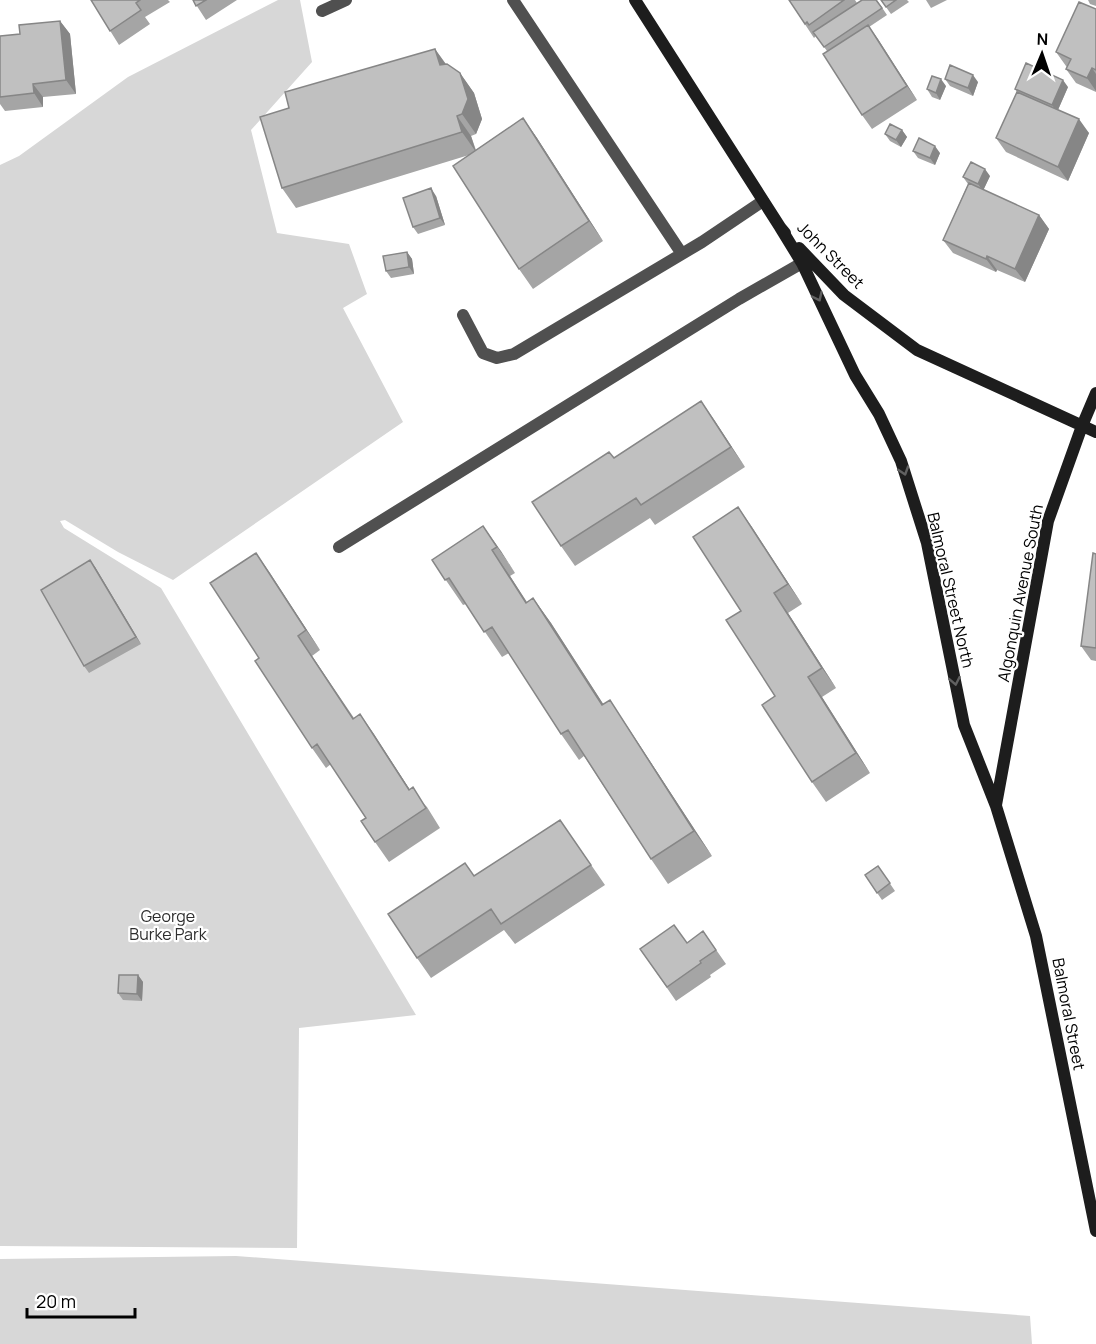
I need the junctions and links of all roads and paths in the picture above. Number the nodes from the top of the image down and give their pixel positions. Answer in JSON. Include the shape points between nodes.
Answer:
{"nodes":[{"id":1,"x":346,"y":0,"type":"edge"},
{"id":2,"x":513,"y":0,"type":"edge"},
{"id":3,"x":635,"y":0,"type":"edge"},
{"id":4,"x":322,"y":11,"type":"dead end"},
{"id":5,"x":763,"y":201,"type":"junction"},
{"id":6,"x":780,"y":227,"type":"junction"},
{"id":7,"x":682,"y":254,"type":"junction"},
{"id":8,"x":802,"y":263,"type":"junction"},
{"id":9,"x":463,"y":315,"type":"dead end"},
{"id":10,"x":1096,"y":393,"type":"edge"},
{"id":11,"x":1082,"y":426,"type":"junction"},
{"id":12,"x":1096,"y":432,"type":"edge"},
{"id":13,"x":339,"y":547,"type":"dead end"},
{"id":14,"x":996,"y":806,"type":"junction"},
{"id":15,"x":1096,"y":1231,"type":"edge"}],
"edges":[{"from":1,"to":4,"type":"lane"},
{"from":2,"to":7,"type":"lane"},
{"from":3,"to":5,"type":"main road","name":"John Street"},
{"from":5,"to":6,"type":"main road","name":"John Street"},
{"from":5,"to":7,"type":"lane"},
{"from":6,"to":8,"type":"main road","name":"Balmoral Street North"},
{"from":6,"to":11,"type":"main road","name":"John Street","via":[[844,295],[917,350]]},
{"from":7,"to":9,"type":"lane","via":[[514,354],[496,358],[483,353]]},
{"from":8,"to":13,"type":"lane"},
{"from":8,"to":14,"type":"main road","name":"Balmoral Street North","one_way":true,"via":[[901,461],[927,543],[964,725]]},
{"from":10,"to":11,"type":"main road","name":"Algonquin Avenue South"},
{"from":11,"to":12,"type":"main road","name":"John Street"},
{"from":11,"to":14,"type":"main road","name":"Algonquin Avenue South","via":[[1048,521]]},
{"from":14,"to":15,"type":"main road","name":"Balmoral Street","via":[[1036,936]]}]}
